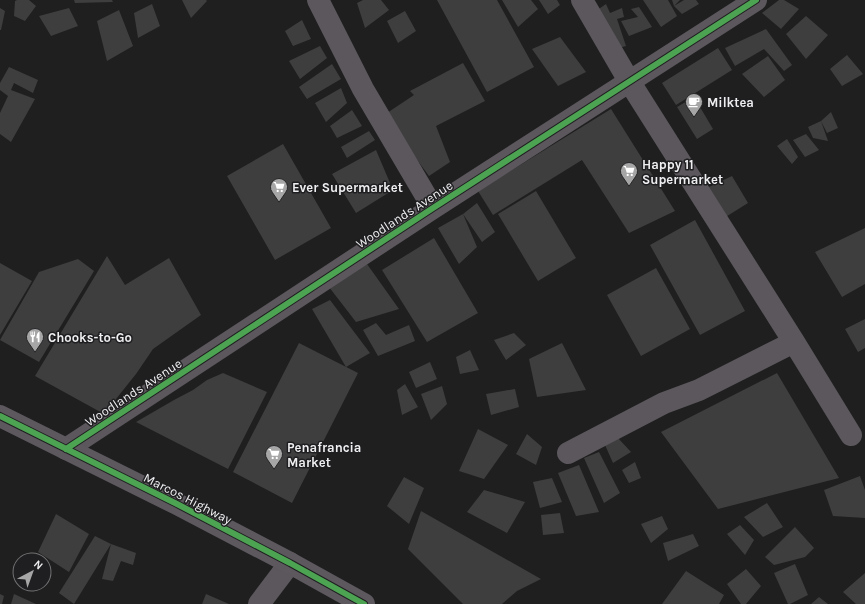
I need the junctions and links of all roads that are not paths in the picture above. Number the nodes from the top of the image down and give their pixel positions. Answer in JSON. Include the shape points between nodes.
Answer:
{"nodes":[{"id":1,"x":318,"y":0,"type":"edge"},
{"id":2,"x":582,"y":0,"type":"edge"},
{"id":3,"x":756,"y":0,"type":"edge"},
{"id":4,"x":629,"y":81,"type":"junction"},
{"id":5,"x":433,"y":208,"type":"junction"},
{"id":6,"x":794,"y":342,"type":"junction"},
{"id":7,"x":0,"y":416,"type":"edge"},
{"id":8,"x":851,"y":434,"type":"dead end"},
{"id":9,"x":66,"y":449,"type":"junction"},
{"id":10,"x":568,"y":453,"type":"dead end"},
{"id":11,"x":290,"y":563,"type":"junction"},
{"id":12,"x":259,"y":604,"type":"edge"},
{"id":13,"x":364,"y":604,"type":"edge"}],
"edges":[{"from":1,"to":5,"type":"street","via":[[363,88]]},
{"from":2,"to":4,"type":"street"},
{"from":3,"to":4,"type":"street","name":"Woodlands Avenue"},
{"from":4,"to":5,"type":"street","name":"Woodlands Avenue"},
{"from":4,"to":6,"type":"street"},
{"from":5,"to":9,"type":"street","name":"Woodlands Avenue"},
{"from":6,"to":8,"type":"street"},
{"from":6,"to":10,"type":"street","via":[[699,390],[664,403]]},
{"from":7,"to":9,"type":"main road","name":"Marcos Highway"},
{"from":9,"to":11,"type":"main road","name":"Marcos Highway"},
{"from":11,"to":12,"type":"street"},
{"from":11,"to":13,"type":"main road","name":"Marcos Highway"}]}
